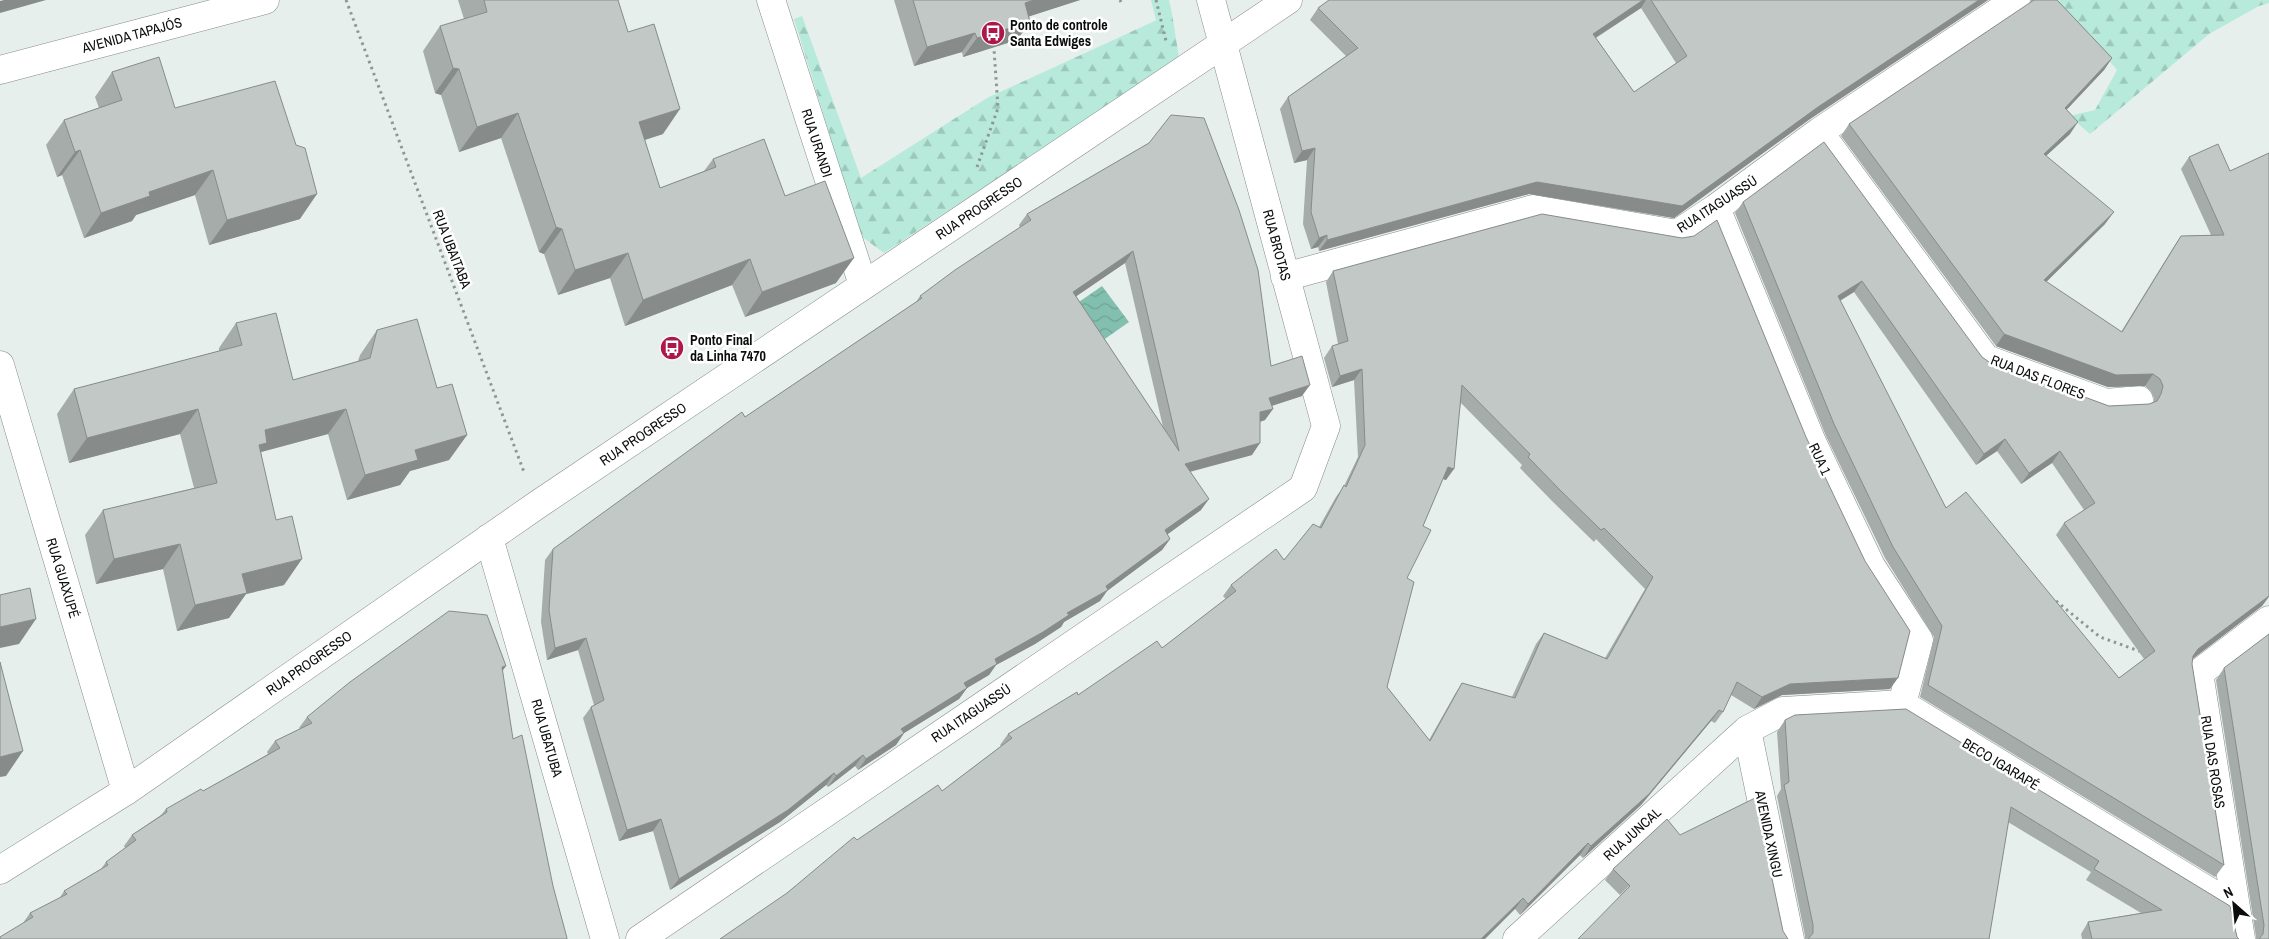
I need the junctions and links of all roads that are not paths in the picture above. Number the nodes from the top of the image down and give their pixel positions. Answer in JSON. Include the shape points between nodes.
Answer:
{"nodes":[{"id":1,"x":265,"y":0,"type":"edge"},
{"id":2,"x":771,"y":0,"type":"edge"},
{"id":3,"x":1211,"y":0,"type":"edge"},
{"id":4,"x":1288,"y":0,"type":"edge"},
{"id":5,"x":2016,"y":0,"type":"edge"},
{"id":6,"x":1223,"y":44,"type":"junction"},
{"id":7,"x":0,"y":70,"type":"edge"},
{"id":8,"x":1819,"y":132,"type":"junction"},
{"id":9,"x":1716,"y":208,"type":"junction"},
{"id":10,"x":1285,"y":277,"type":"junction"},
{"id":11,"x":863,"y":285,"type":"junction"},
{"id":12,"x":0,"y":365,"type":"edge"},
{"id":13,"x":2139,"y":400,"type":"dead end"},
{"id":14,"x":1303,"y":488,"type":"joint"},
{"id":15,"x":490,"y":538,"type":"junction"},
{"id":16,"x":2269,"y":620,"type":"edge"},
{"id":17,"x":1902,"y":704,"type":"junction"},
{"id":18,"x":1747,"y":730,"type":"junction"},
{"id":19,"x":126,"y":791,"type":"junction"},
{"id":20,"x":0,"y":870,"type":"edge"},
{"id":21,"x":2236,"y":908,"type":"junction"},
{"id":22,"x":605,"y":939,"type":"edge"},
{"id":23,"x":640,"y":939,"type":"edge"},
{"id":24,"x":1517,"y":939,"type":"edge"},
{"id":25,"x":1790,"y":939,"type":"edge"},
{"id":26,"x":2241,"y":939,"type":"edge"}],
"edges":[{"from":1,"to":7,"type":"street","name":"AVENIDA TAPAJÓS"},
{"from":2,"to":11,"type":"street","name":"RUA URANDI"},
{"from":3,"to":6,"type":"street","name":"RUA BROTAS"},
{"from":4,"to":6,"type":"street","name":"RUA PROGRESSO"},
{"from":5,"to":8,"type":"street","name":"RUA ITAGUASSÚ"},
{"from":6,"to":10,"type":"street","name":"RUA BROTAS"},
{"from":6,"to":11,"type":"street","name":"RUA PROGRESSO"},
{"from":8,"to":9,"type":"street","name":"RUA ITAGUASSÚ"},
{"from":8,"to":13,"type":"street","name":"RUA DAS FLORES","via":[[1986,359],[2106,403]]},
{"from":9,"to":10,"type":"street","name":"RUA ITAGUASSÚ","via":[[1677,234],[1534,209]]},
{"from":9,"to":17,"type":"street","name":"RUA 1","via":[[1812,442],[1871,566],[1919,640]]},
{"from":10,"to":14,"type":"street","name":"RUA BROTAS","via":[[1326,426]]},
{"from":11,"to":15,"type":"street","name":"RUA PROGRESSO"},
{"from":12,"to":19,"type":"street","name":"RUA GUAXUPÉ"},
{"from":14,"to":23,"type":"street","name":"RUA ITAGUASSÚ"},
{"from":15,"to":19,"type":"street","name":"RUA PROGRESSO"},
{"from":15,"to":22,"type":"street","name":"RUA UBATUBA"},
{"from":16,"to":21,"type":"street","name":"RUA DAS ROSAS","via":[[2199,673]]},
{"from":17,"to":18,"type":"street","via":[[1783,711]]},
{"from":17,"to":21,"type":"street","name":"BECO IGARAPÉ"},
{"from":18,"to":24,"type":"street","name":"RUA JUNCAL"},
{"from":18,"to":25,"type":"street","name":"AVENIDA XINGU"},
{"from":19,"to":20,"type":"street","name":"RUA PROGRESSO"},
{"from":21,"to":26,"type":"street","name":"RUA DAS ROSAS"}]}
